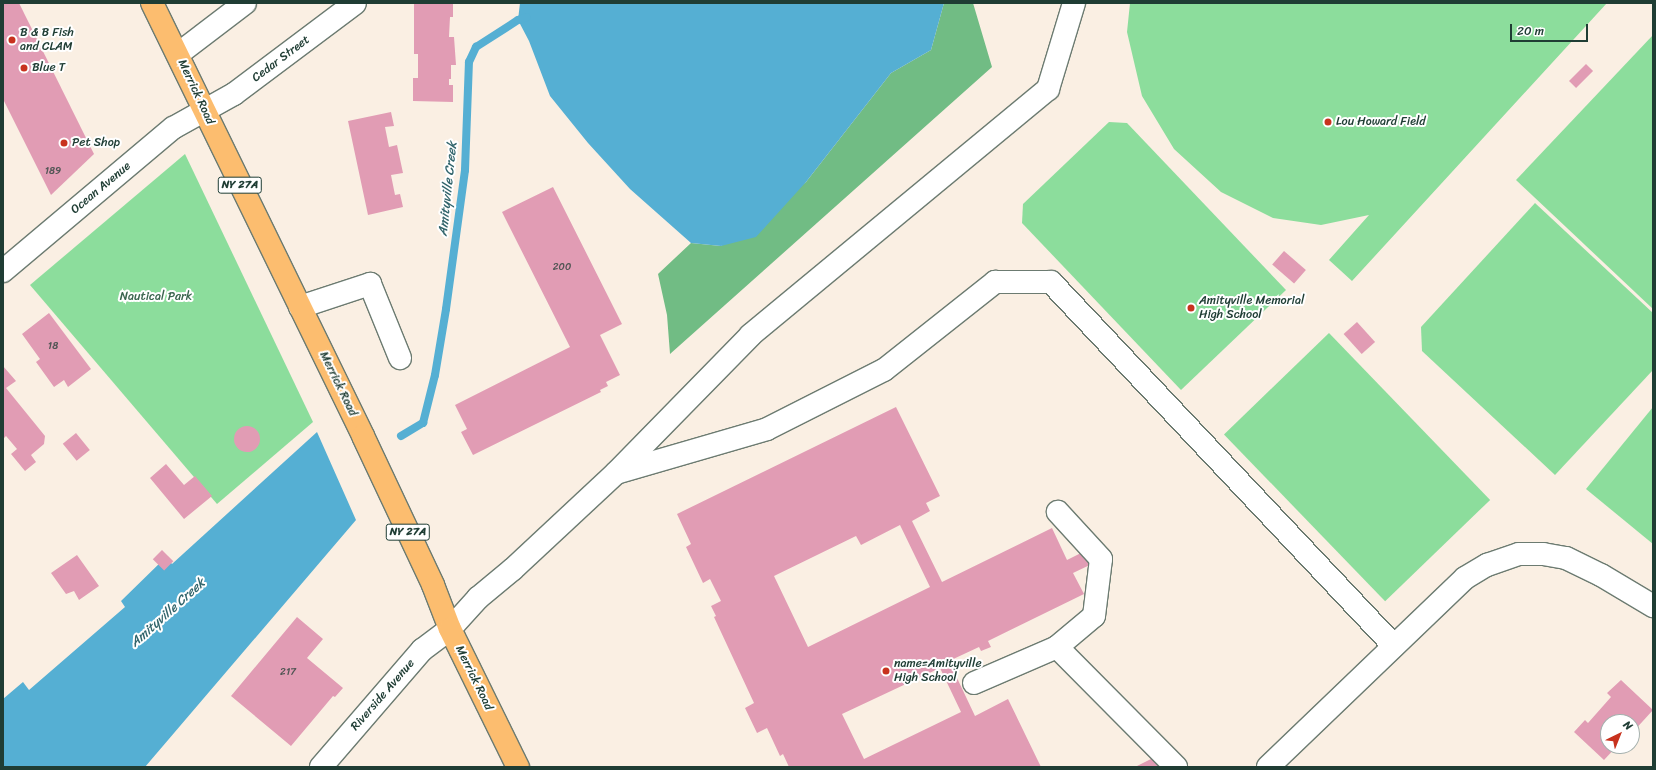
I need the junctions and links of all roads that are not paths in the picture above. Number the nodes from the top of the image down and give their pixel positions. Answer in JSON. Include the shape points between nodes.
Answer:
{"nodes":[{"id":1,"x":152,"y":3,"type":"edge"},
{"id":2,"x":245,"y":3,"type":"edge"},
{"id":3,"x":355,"y":3,"type":"edge"},
{"id":4,"x":1074,"y":3,"type":"edge"},
{"id":5,"x":178,"y":54,"type":"junction"},
{"id":6,"x":204,"y":111,"type":"junction"},
{"id":7,"x":3,"y":271,"type":"edge"},
{"id":8,"x":300,"y":307,"type":"junction"},
{"id":9,"x":400,"y":358,"type":"dead end"},
{"id":10,"x":616,"y":473,"type":"junction"},
{"id":11,"x":1058,"y":512,"type":"dead end"},
{"id":12,"x":1653,"y":606,"type":"edge"},
{"id":13,"x":450,"y":629,"type":"junction"},
{"id":14,"x":1394,"y":646,"type":"junction"},
{"id":15,"x":1057,"y":647,"type":"junction"},
{"id":16,"x":974,"y":683,"type":"dead end"},
{"id":17,"x":321,"y":767,"type":"edge"},
{"id":18,"x":518,"y":767,"type":"edge"},
{"id":19,"x":1176,"y":767,"type":"edge"},
{"id":20,"x":1268,"y":767,"type":"edge"}],
"edges":[{"from":1,"to":5,"type":"main road","name":"Merrick Road","number":"NY 27A"},
{"from":2,"to":5,"type":"street"},
{"from":3,"to":6,"type":"street","name":"Cedar Street","via":[[234,94]]},
{"from":4,"to":10,"type":"street","name":"Riverside Avenue","via":[[1048,89],[751,335]]},
{"from":5,"to":6,"type":"main road","name":"Merrick Road","number":"NY 27A"},
{"from":6,"to":7,"type":"street","name":"Ocean Avenue","via":[[173,128]]},
{"from":6,"to":8,"type":"main road","name":"Merrick Road","number":"NY 27A"},
{"from":8,"to":9,"type":"street","via":[[370,284]]},
{"from":8,"to":13,"type":"main road","name":"Merrick Road","number":"NY 27A","via":[[433,585]]},
{"from":10,"to":13,"type":"street","name":"Riverside Avenue","via":[[513,569],[478,598]]},
{"from":10,"to":14,"type":"street","via":[[767,428],[877,374],[995,282],[1051,282]]},
{"from":11,"to":15,"type":"street","via":[[1101,559],[1094,616]]},
{"from":12,"to":14,"type":"street","via":[[1601,575],[1566,558],[1543,554],[1519,554],[1487,565],[1465,578]]},
{"from":13,"to":17,"type":"street","name":"Riverside Avenue","via":[[422,650]]},
{"from":13,"to":18,"type":"main road","name":"Merrick Road","number":"NY 27A"},
{"from":14,"to":20,"type":"street"},
{"from":15,"to":16,"type":"street"},
{"from":15,"to":19,"type":"street"}]}
